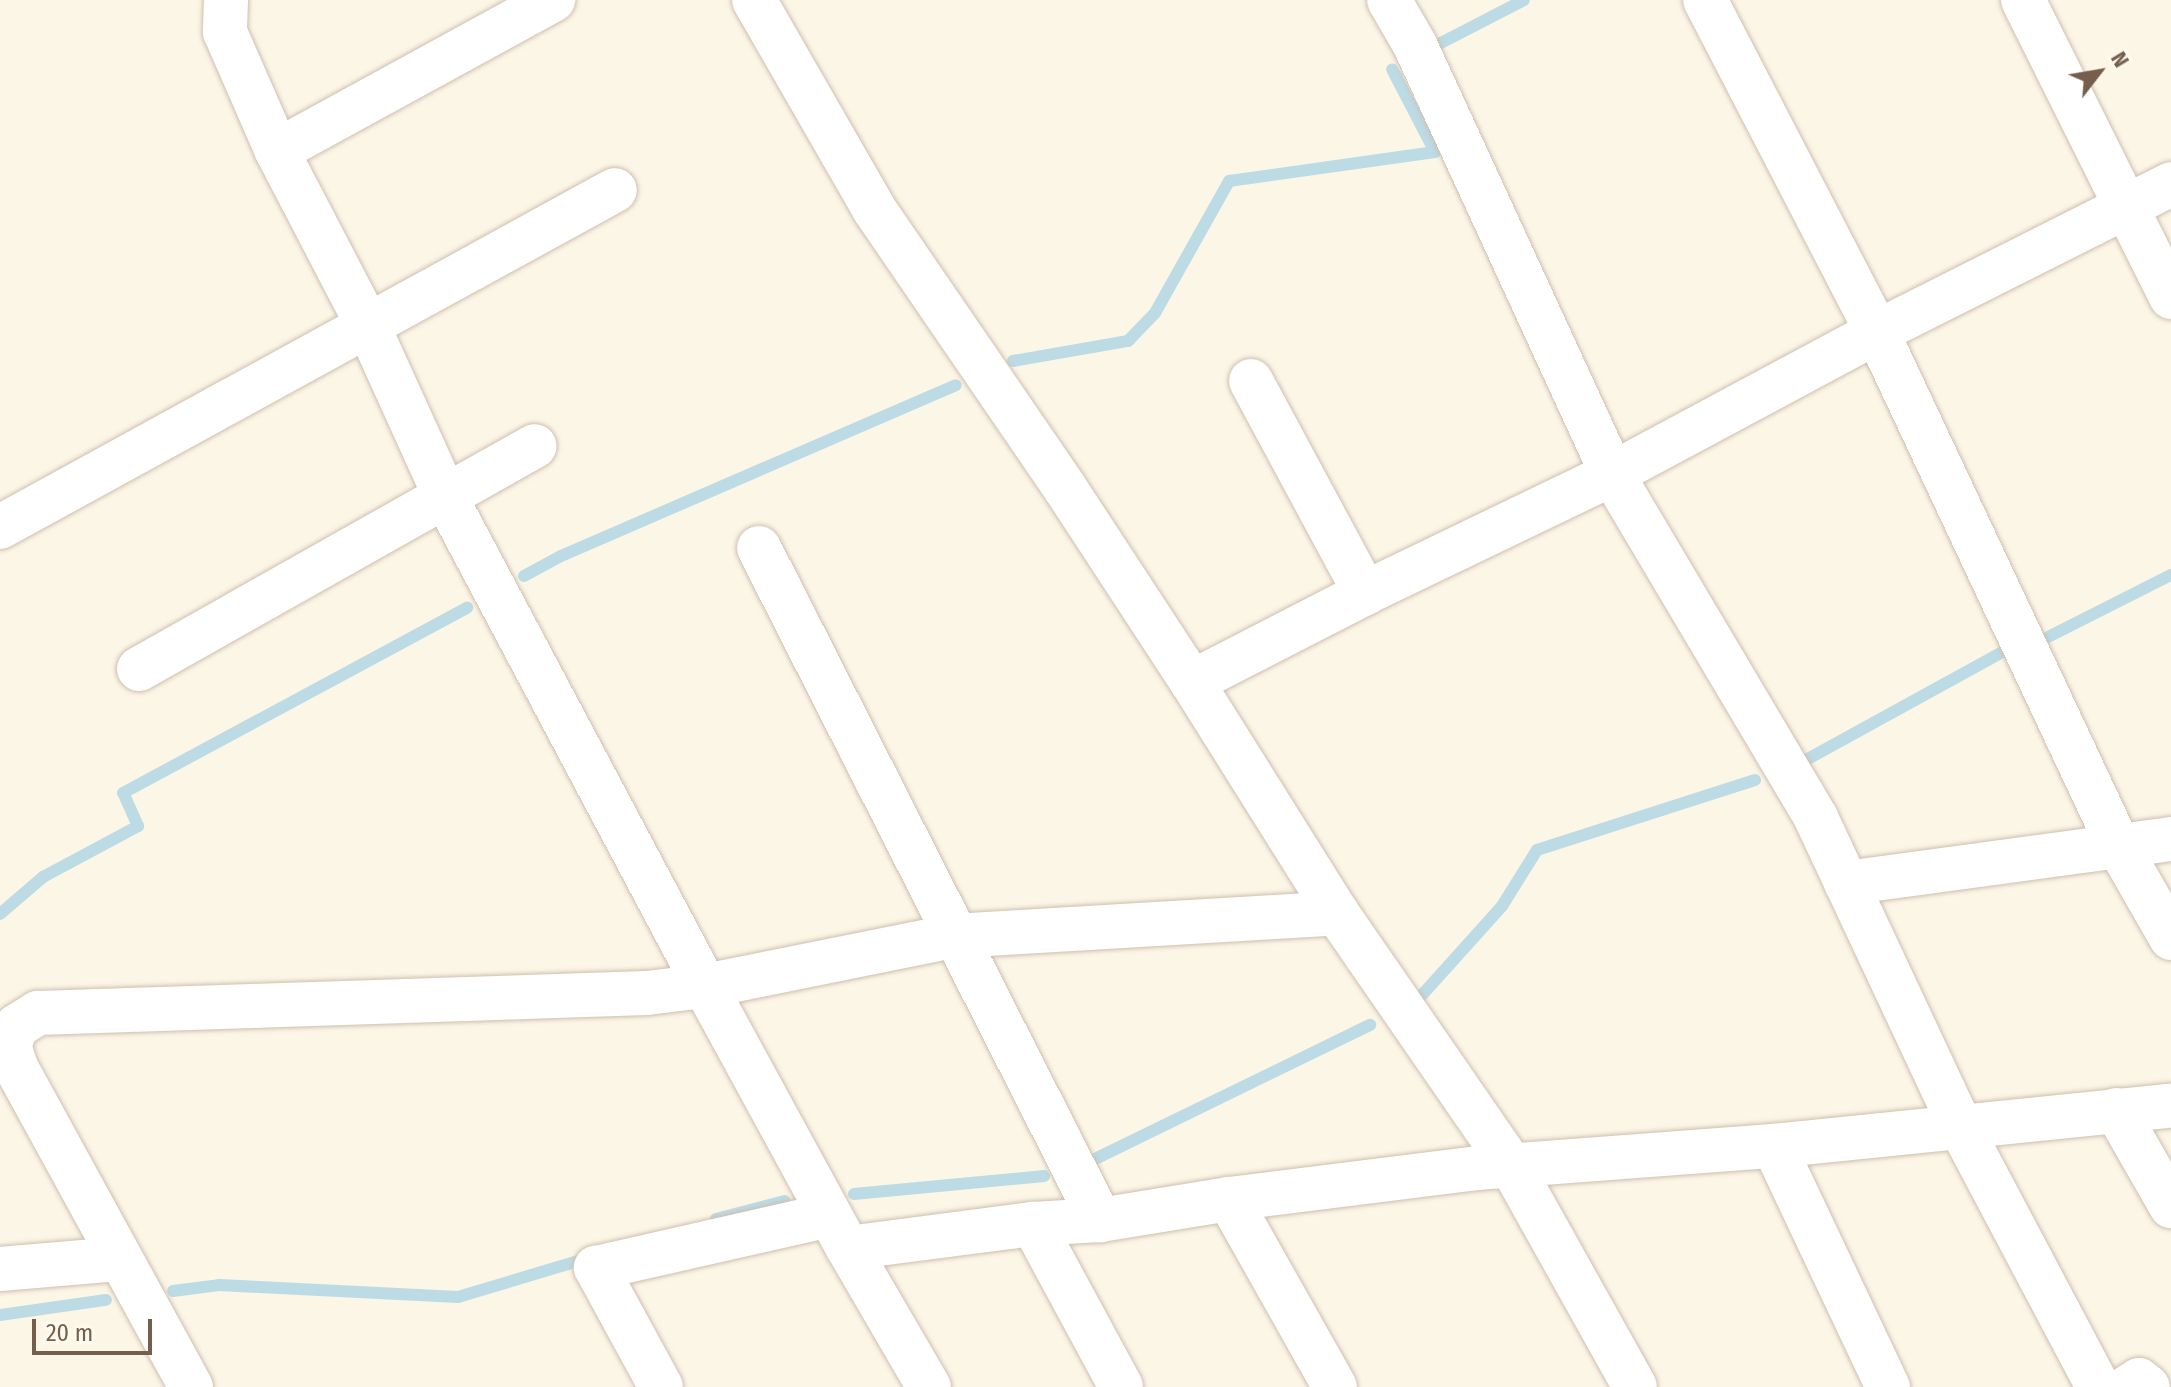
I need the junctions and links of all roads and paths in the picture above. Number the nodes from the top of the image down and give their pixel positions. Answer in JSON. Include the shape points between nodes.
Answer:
{"nodes":[{"id":1,"x":226,"y":0,"type":"edge"},
{"id":2,"x":553,"y":0,"type":"edge"},
{"id":3,"x":754,"y":0,"type":"edge"},
{"id":4,"x":1389,"y":0,"type":"edge"},
{"id":5,"x":1705,"y":0,"type":"edge"},
{"id":6,"x":2023,"y":0,"type":"edge"},
{"id":7,"x":277,"y":151,"type":"junction"},
{"id":8,"x":2171,"y":184,"type":"edge"},
{"id":9,"x":615,"y":190,"type":"dead end"},
{"id":10,"x":2127,"y":206,"type":"junction"},
{"id":11,"x":2171,"y":297,"type":"edge"},
{"id":12,"x":368,"y":326,"type":"junction"},
{"id":13,"x":1877,"y":332,"type":"junction"},
{"id":14,"x":1251,"y":381,"type":"dead end"},
{"id":15,"x":535,"y":446,"type":"dead end"},
{"id":16,"x":1612,"y":474,"type":"junction"},
{"id":17,"x":446,"y":498,"type":"junction"},
{"id":18,"x":0,"y":527,"type":"edge"},
{"id":19,"x":759,"y":548,"type":"dead end"},
{"id":20,"x":1365,"y":593,"type":"junction"},
{"id":21,"x":139,"y":669,"type":"dead end"},
{"id":22,"x":1192,"y":682,"type":"junction"},
{"id":23,"x":2171,"y":839,"type":"edge"},
{"id":24,"x":2118,"y":845,"type":"junction"},
{"id":25,"x":1846,"y":883,"type":"junction"},
{"id":26,"x":1337,"y":913,"type":"junction"},
{"id":27,"x":954,"y":936,"type":"junction"},
{"id":28,"x":2171,"y":938,"type":"edge"},
{"id":29,"x":705,"y":986,"type":"junction"},
{"id":30,"x":19,"y":1013,"type":"edge"},
{"id":31,"x":2171,"y":1106,"type":"edge"},
{"id":32,"x":2116,"y":1110,"type":"junction"},
{"id":33,"x":1960,"y":1126,"type":"junction"},
{"id":34,"x":1774,"y":1146,"type":"junction"},
{"id":35,"x":1511,"y":1165,"type":"junction"},
{"id":36,"x":1229,"y":1199,"type":"junction"},
{"id":37,"x":2171,"y":1206,"type":"edge"},
{"id":38,"x":1100,"y":1220,"type":"junction"},
{"id":39,"x":1033,"y":1224,"type":"junction"},
{"id":40,"x":838,"y":1231,"type":"junction"},
{"id":41,"x":119,"y":1259,"type":"junction"},
{"id":42,"x":0,"y":1269,"type":"edge"},
{"id":43,"x":191,"y":1387,"type":"edge"},
{"id":44,"x":661,"y":1387,"type":"edge"},
{"id":45,"x":929,"y":1387,"type":"edge"},
{"id":46,"x":1121,"y":1387,"type":"edge"},
{"id":47,"x":1335,"y":1387,"type":"edge"},
{"id":48,"x":1635,"y":1387,"type":"edge"},
{"id":49,"x":1888,"y":1387,"type":"edge"},
{"id":50,"x":2098,"y":1387,"type":"edge"},
{"id":51,"x":2128,"y":1387,"type":"edge"},
{"id":52,"x":2148,"y":1387,"type":"edge"}],
"edges":[{"from":1,"to":7,"type":"street","via":[[225,32]]},
{"from":2,"to":7,"type":"street"},
{"from":3,"to":22,"type":"street","via":[[874,209]]},
{"from":4,"to":16,"type":"street","via":[[1415,45]]},
{"from":5,"to":13,"type":"street"},
{"from":6,"to":10,"type":"street"},
{"from":7,"to":12,"type":"street"},
{"from":8,"to":10,"type":"street"},
{"from":9,"to":12,"type":"street"},
{"from":10,"to":11,"type":"street"},
{"from":10,"to":13,"type":"street"},
{"from":12,"to":17,"type":"street"},
{"from":12,"to":18,"type":"street"},
{"from":13,"to":16,"type":"street"},
{"from":13,"to":24,"type":"street"},
{"from":14,"to":20,"type":"street"},
{"from":15,"to":17,"type":"street"},
{"from":16,"to":20,"type":"street"},
{"from":16,"to":25,"type":"street","via":[[1816,818]]},
{"from":17,"to":21,"type":"street"},
{"from":17,"to":29,"type":"street"},
{"from":19,"to":27,"type":"street"},
{"from":20,"to":22,"type":"street"},
{"from":22,"to":26,"type":"street"},
{"from":23,"to":24,"type":"street"},
{"from":24,"to":25,"type":"street"},
{"from":24,"to":28,"type":"street"},
{"from":25,"to":33,"type":"street"},
{"from":26,"to":27,"type":"street"},
{"from":26,"to":35,"type":"street"},
{"from":27,"to":29,"type":"street"},
{"from":27,"to":38,"type":"street"},
{"from":29,"to":30,"type":"street","via":[[647,993]]},
{"from":29,"to":40,"type":"street"},
{"from":30,"to":41,"type":"street","via":[[9,1045],[16,1067]]},
{"from":31,"to":32,"type":"street"},
{"from":32,"to":33,"type":"street"},
{"from":32,"to":37,"type":"street"},
{"from":33,"to":34,"type":"street"},
{"from":33,"to":50,"type":"street"},
{"from":34,"to":35,"type":"street"},
{"from":34,"to":49,"type":"street"},
{"from":35,"to":36,"type":"street"},
{"from":35,"to":48,"type":"street"},
{"from":36,"to":38,"type":"street"},
{"from":36,"to":47,"type":"street"},
{"from":38,"to":39,"type":"street"},
{"from":39,"to":40,"type":"street"},
{"from":39,"to":46,"type":"street"},
{"from":40,"to":44,"type":"street","via":[[596,1268]]},
{"from":40,"to":45,"type":"street"},
{"from":41,"to":42,"type":"street"},
{"from":41,"to":43,"type":"street"},
{"from":51,"to":52,"type":"street","via":[[2139,1380]]}]}
